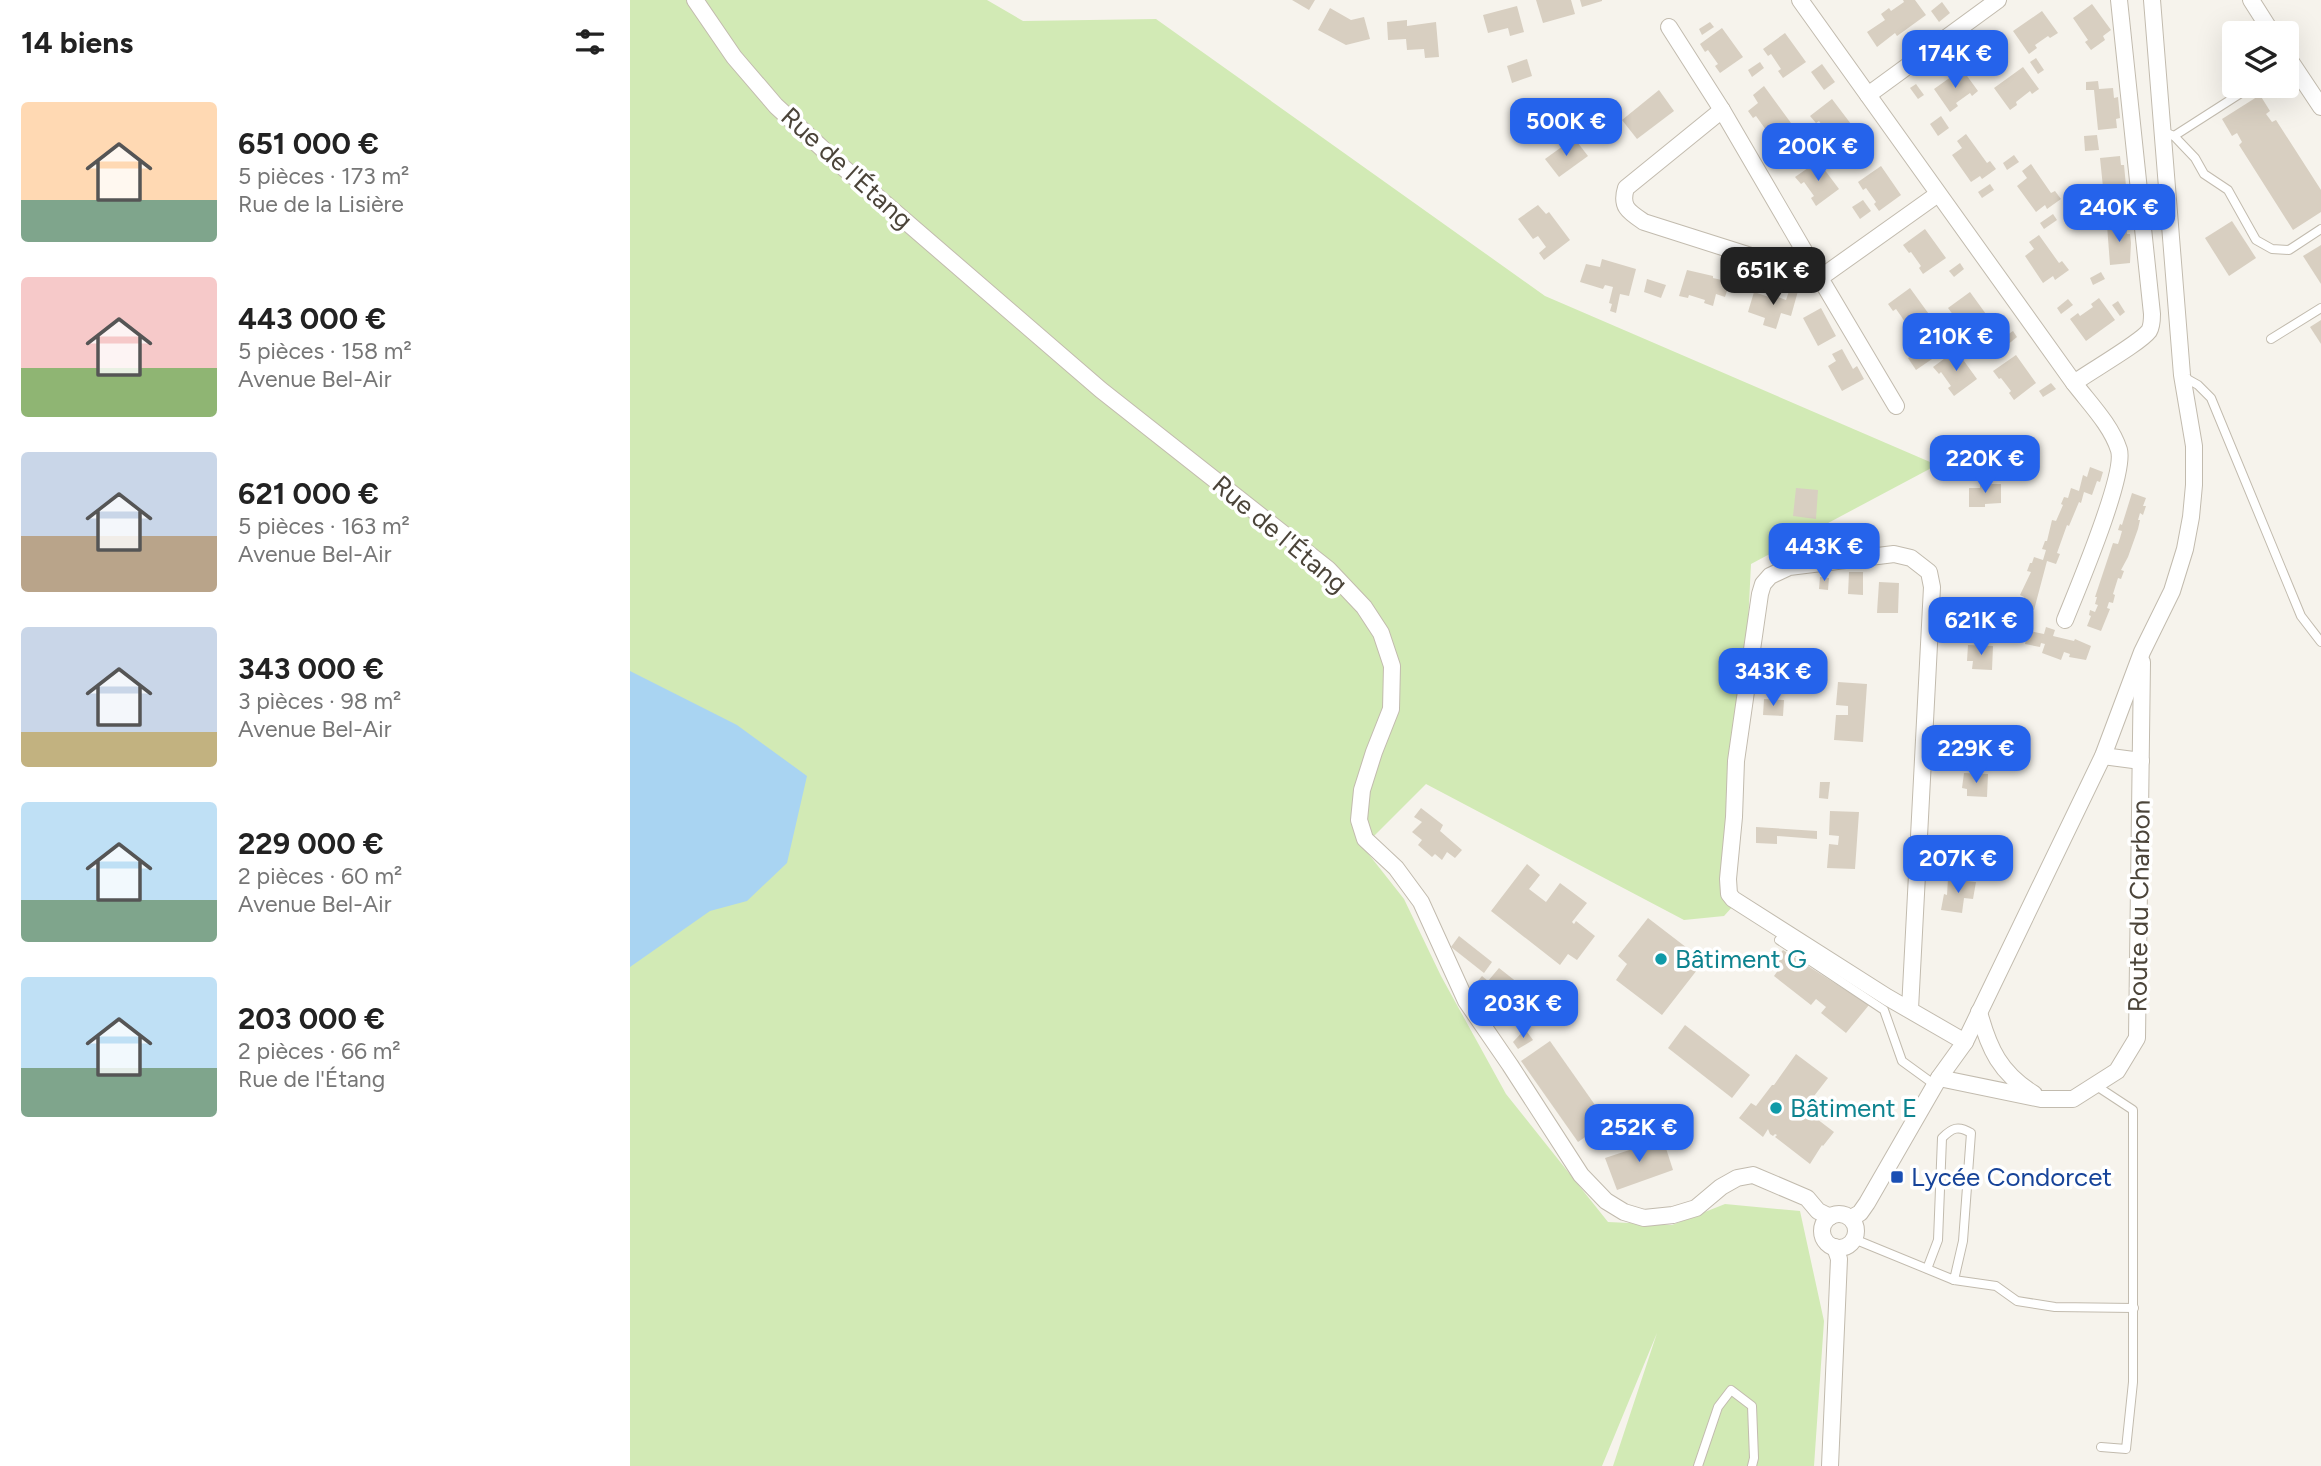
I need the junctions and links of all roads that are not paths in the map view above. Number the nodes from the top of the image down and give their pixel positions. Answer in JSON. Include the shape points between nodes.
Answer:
{"nodes":[{"id":1,"x":695,"y":0,"type":"edge"},
{"id":2,"x":1800,"y":0,"type":"edge"},
{"id":3,"x":1998,"y":0,"type":"edge"},
{"id":4,"x":2119,"y":0,"type":"edge"},
{"id":5,"x":2152,"y":0,"type":"edge"},
{"id":6,"x":2250,"y":0,"type":"edge"},
{"id":7,"x":2264,"y":21,"type":"edge"},
{"id":8,"x":1669,"y":27,"type":"dead end"},
{"id":9,"x":2299,"y":74,"type":"edge"},
{"id":10,"x":1868,"y":95,"type":"junction"},
{"id":11,"x":2231,"y":98,"type":"edge"},
{"id":12,"x":2321,"y":107,"type":"edge"},
{"id":13,"x":1722,"y":110,"type":"junction"},
{"id":14,"x":2168,"y":134,"type":"junction"},
{"id":15,"x":1938,"y":194,"type":"junction"},
{"id":16,"x":2321,"y":229,"type":"edge"},
{"id":17,"x":1820,"y":278,"type":"junction"},
{"id":18,"x":2321,"y":308,"type":"edge"},
{"id":19,"x":2271,"y":339,"type":"dead end"},
{"id":20,"x":2182,"y":375,"type":"junction"},
{"id":21,"x":2074,"y":383,"type":"junction"},
{"id":22,"x":1896,"y":406,"type":"dead end"},
{"id":23,"x":2065,"y":620,"type":"dead end"},
{"id":24,"x":2321,"y":642,"type":"edge"},
{"id":25,"x":2142,"y":652,"type":"junction"},
{"id":26,"x":2103,"y":756,"type":"junction"},
{"id":27,"x":2141,"y":761,"type":"junction"},
{"id":28,"x":1779,"y":940,"type":"dead end"},
{"id":29,"x":1910,"y":1009,"type":"junction"},
{"id":30,"x":1979,"y":1012,"type":"junction"},
{"id":31,"x":1965,"y":1042,"type":"junction"},
{"id":32,"x":1937,"y":1081,"type":"junction"},
{"id":33,"x":2095,"y":1085,"type":"junction"},
{"id":34,"x":2041,"y":1099,"type":"junction"},
{"id":35,"x":1830,"y":1217,"type":"junction"},
{"id":36,"x":1851,"y":1218,"type":"junction"},
{"id":37,"x":1854,"y":1239,"type":"junction"},
{"id":38,"x":1835,"y":1247,"type":"junction"},
{"id":39,"x":1927,"y":1269,"type":"junction"},
{"id":40,"x":1954,"y":1280,"type":"junction"},
{"id":41,"x":2134,"y":1308,"type":"junction"},
{"id":42,"x":2101,"y":1447,"type":"dead end"},
{"id":43,"x":1698,"y":1466,"type":"edge"},
{"id":44,"x":1752,"y":1466,"type":"edge"},
{"id":45,"x":1830,"y":1466,"type":"edge"}],
"edges":[{"from":1,"to":35,"type":"street","name":"Rue de l'Étang","via":[[734,57],[776,106],[837,162],[1101,390],[1328,569],[1364,607],[1381,633],[1392,666],[1391,709],[1362,790],[1359,820],[1365,839],[1396,868],[1421,902],[1466,1001],[1580,1175],[1606,1201],[1644,1218],[1696,1209],[1721,1187],[1753,1175],[1807,1198]]},
{"from":2,"to":10,"type":"street"},
{"from":3,"to":10,"type":"street"},
{"from":4,"to":21,"type":"street","via":[[2151,326],[2137,341]]},
{"from":5,"to":14,"type":"street","name":"Route du Charbon"},
{"from":6,"to":7,"type":"street"},
{"from":8,"to":13,"type":"street"},
{"from":9,"to":12,"type":"street"},
{"from":10,"to":15,"type":"street"},
{"from":11,"to":14,"type":"lane"},
{"from":13,"to":17,"type":"street"},
{"from":13,"to":17,"type":"street","via":[[1626,188],[1623,204],[1627,211],[1644,222]]},
{"from":14,"to":16,"type":"lane","via":[[2195,158],[2204,174],[2228,190],[2256,240],[2272,249],[2289,250]]},
{"from":14,"to":20,"type":"street","name":"Route du Charbon"},
{"from":15,"to":17,"type":"street"},
{"from":15,"to":21,"type":"street"},
{"from":17,"to":22,"type":"street"},
{"from":18,"to":19,"type":"lane"},
{"from":20,"to":24,"type":"lane","via":[[2211,398],[2301,616]]},
{"from":20,"to":25,"type":"street","name":"Route du Charbon","via":[[2194,446],[2191,517],[2178,575]]},
{"from":21,"to":23,"type":"street","via":[[2113,435],[2120,454],[2118,479]]},
{"from":25,"to":26,"type":"street","name":"Route du Charbon"},
{"from":25,"to":27,"type":"street","name":"Route du Charbon"},
{"from":26,"to":27,"type":"street"},
{"from":26,"to":30,"type":"street","name":"Route du Charbon"},
{"from":27,"to":33,"type":"street","name":"Route du Charbon","via":[[2137,1038],[2117,1071]]},
{"from":28,"to":32,"type":"lane","via":[[1884,1010],[1902,1061]]},
{"from":29,"to":29,"type":"street","via":[[1932,587],[1929,572],[1911,558],[1894,554],[1788,567],[1770,576],[1760,594],[1736,761],[1729,894]]},
{"from":29,"to":31,"type":"street"},
{"from":30,"to":31,"type":"street","name":"Route du Charbon"},
{"from":30,"to":34,"type":"street","via":[[1986,1040],[2004,1071]]},
{"from":31,"to":32,"type":"street","name":"Route du Charbon"},
{"from":32,"to":34,"type":"street","name":"Route du Charbon"},
{"from":32,"to":36,"type":"street","name":"Route du Charbon","via":[[1867,1203]]},
{"from":33,"to":34,"type":"street","name":"Route du Charbon","via":[[2073,1099]]},
{"from":33,"to":41,"type":"lane","via":[[2133,1110]]},
{"from":35,"to":36,"type":"street"},
{"from":35,"to":38,"type":"street","via":[[1823,1234]]},
{"from":36,"to":37,"type":"street","via":[[1856,1228]]},
{"from":37,"to":38,"type":"street"},
{"from":37,"to":39,"type":"lane"},
{"from":38,"to":45,"type":"street","via":[[1839,1259]]},
{"from":39,"to":40,"type":"lane"},
{"from":39,"to":40,"type":"lane","via":[[1938,1240],[1942,1138],[1951,1129],[1962,1128],[1971,1133],[1963,1241]]},
{"from":40,"to":41,"type":"lane","via":[[1996,1286],[2017,1301],[2055,1307]]},
{"from":41,"to":42,"type":"lane","via":[[2126,1449]]},
{"from":43,"to":44,"type":"lane","via":[[1718,1407],[1731,1390],[1752,1406]]}]}
